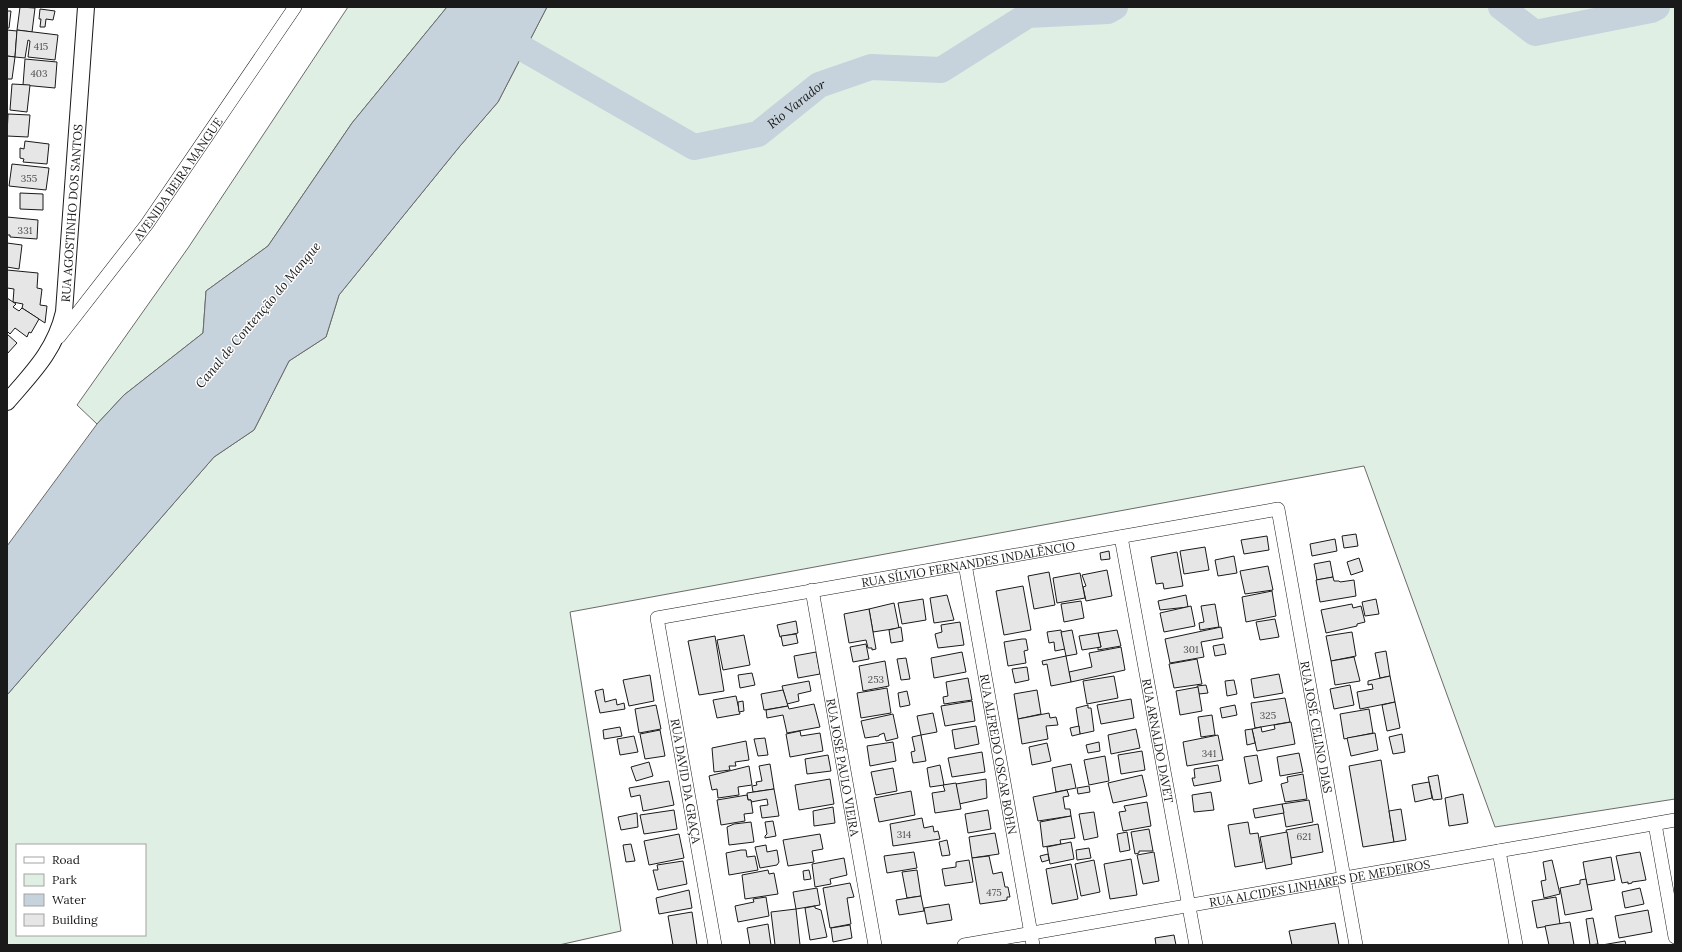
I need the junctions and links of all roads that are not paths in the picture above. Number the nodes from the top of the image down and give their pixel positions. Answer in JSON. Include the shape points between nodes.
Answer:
{"nodes":[{"id":1,"x":86,"y":7,"type":"edge"},
{"id":2,"x":295,"y":7,"type":"edge"},
{"id":3,"x":53,"y":344,"type":"junction"},
{"id":4,"x":7,"y":402,"type":"edge"},
{"id":5,"x":1278,"y":509,"type":"joint"},
{"id":6,"x":1121,"y":537,"type":"junction"},
{"id":7,"x":965,"y":564,"type":"junction"},
{"id":8,"x":812,"y":590,"type":"junction"},
{"id":9,"x":657,"y":618,"type":"joint"},
{"id":10,"x":1675,"y":820,"type":"edge"},
{"id":11,"x":1655,"y":824,"type":"junction"},
{"id":12,"x":1499,"y":851,"type":"junction"},
{"id":13,"x":1344,"y":878,"type":"junction"},
{"id":14,"x":1188,"y":906,"type":"junction"},
{"id":15,"x":1675,"y":937,"type":"edge"},
{"id":16,"x":1032,"y":939,"type":"edge"},
{"id":17,"x":715,"y":945,"type":"edge"},
{"id":18,"x":875,"y":945,"type":"edge"},
{"id":19,"x":964,"y":945,"type":"edge"},
{"id":20,"x":1196,"y":945,"type":"edge"},
{"id":21,"x":1356,"y":945,"type":"edge"},
{"id":22,"x":1516,"y":945,"type":"edge"}],
"edges":[{"from":1,"to":3,"type":"street","name":"RUA AGOSTINHO DOS SANTOS","via":[[64,312]]},
{"from":2,"to":3,"type":"street","name":"AVENIDA BEIRA MANGUE","via":[[147,224]]},
{"from":3,"to":4,"type":"street","name":"RUA AGOSTINHO DOS SANTOS","via":[[44,359]]},
{"from":5,"to":6,"type":"street","name":"RUA SÍLVIO FERNANDES INDALÊNCIO"},
{"from":5,"to":13,"type":"street","name":"RUA JOSÉ CELINO DIAS"},
{"from":6,"to":7,"type":"street","name":"RUA SÍLVIO FERNANDES INDALÊNCIO"},
{"from":6,"to":14,"type":"street","name":"RUA ARNALDO DAVET"},
{"from":7,"to":8,"type":"street","name":"RUA SÍLVIO FERNANDES INDALÊNCIO"},
{"from":7,"to":16,"type":"street","name":"RUA ALFREDO OSCAR BOHN"},
{"from":8,"to":9,"type":"street","name":"RUA SÍLVIO FERNANDES INDALÊNCIO"},
{"from":8,"to":18,"type":"street","name":"RUA JOSÉ PAULO VIEIRA"},
{"from":9,"to":17,"type":"street","name":"RUA DAVID DA GRAÇA"},
{"from":10,"to":11,"type":"street","name":"RUA ALCIDES LINHARES DE MEDEIROS"},
{"from":11,"to":12,"type":"street","name":"RUA ALCIDES LINHARES DE MEDEIROS"},
{"from":11,"to":15,"type":"street"},
{"from":12,"to":13,"type":"street","name":"RUA ALCIDES LINHARES DE MEDEIROS"},
{"from":12,"to":22,"type":"street"},
{"from":13,"to":14,"type":"street","name":"RUA ALCIDES LINHARES DE MEDEIROS"},
{"from":13,"to":21,"type":"street","name":"RUA JOSÉ CELINO DIAS"},
{"from":14,"to":16,"type":"street","name":"RUA ALCIDES LINHARES DE MEDEIROS"},
{"from":14,"to":20,"type":"street","name":"RUA ARNALDO DAVET"},
{"from":16,"to":19,"type":"street","name":"RUA ALCIDES LINHARES DE MEDEIROS"}]}
